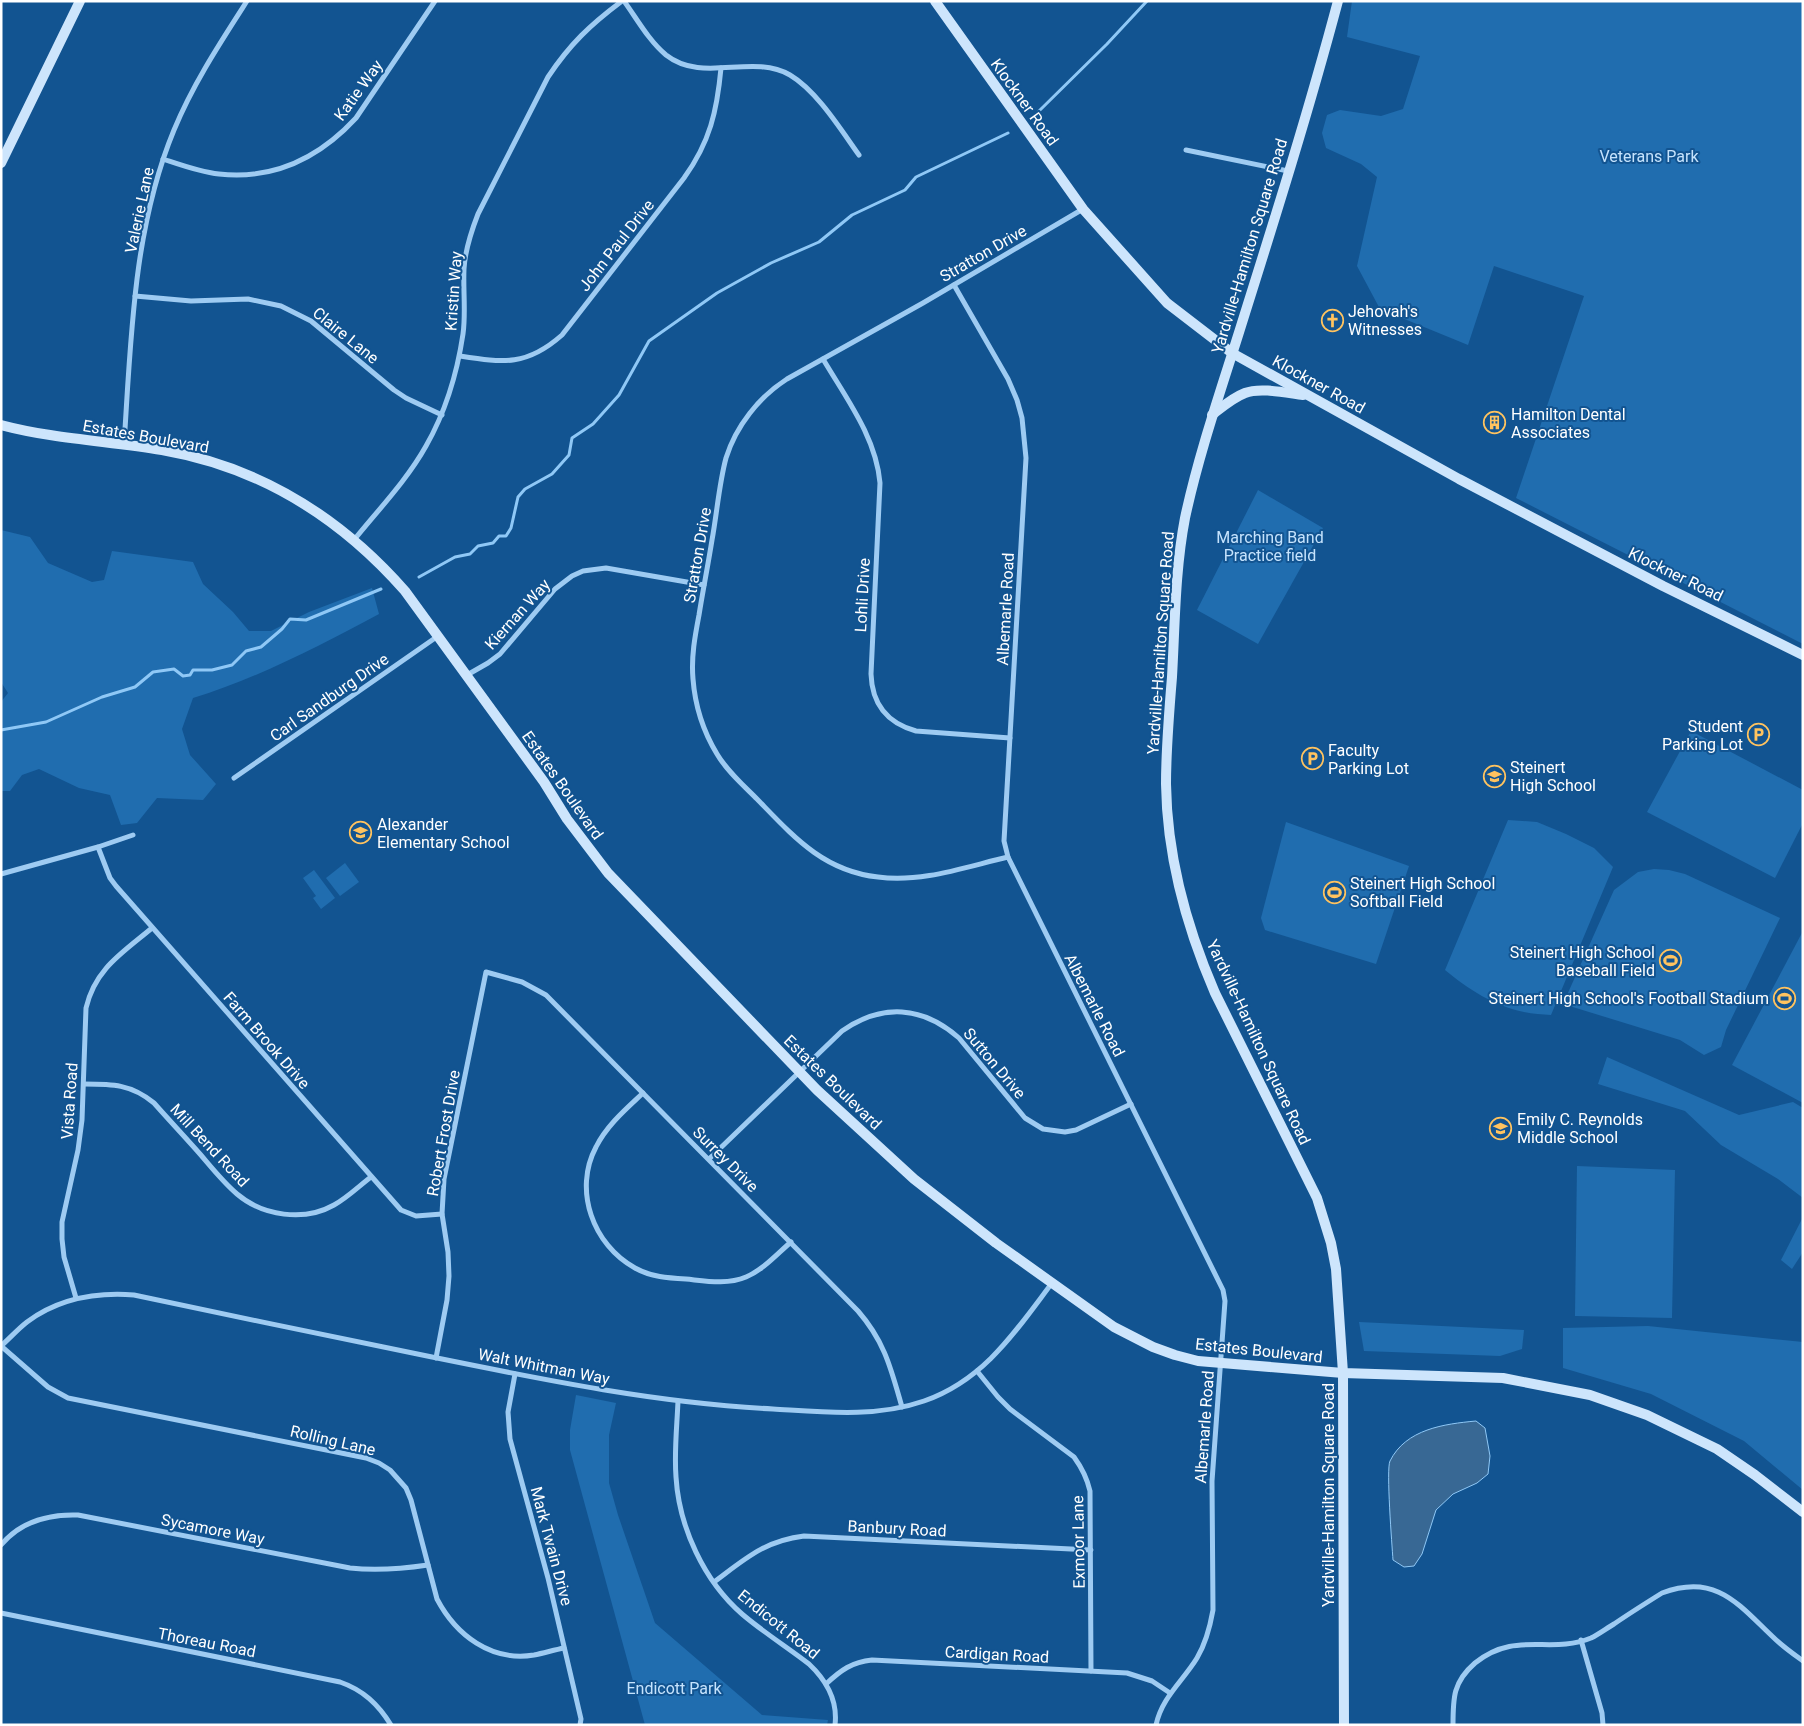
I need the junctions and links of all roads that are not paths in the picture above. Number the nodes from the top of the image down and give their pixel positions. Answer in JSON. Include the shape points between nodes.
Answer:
{"nodes":[{"id":1,"x":80,"y":1,"type":"edge"},
{"id":2,"x":247,"y":1,"type":"edge"},
{"id":3,"x":435,"y":1,"type":"edge"},
{"id":4,"x":623,"y":1,"type":"edge"},
{"id":5,"x":935,"y":1,"type":"edge"},
{"id":6,"x":1338,"y":1,"type":"edge"},
{"id":7,"x":721,"y":68,"type":"junction"},
{"id":8,"x":1186,"y":150,"type":"dead end"},
{"id":9,"x":860,"y":155,"type":"dead end"},
{"id":10,"x":163,"y":159,"type":"junction"},
{"id":11,"x":1,"y":163,"type":"edge"},
{"id":12,"x":1288,"y":171,"type":"junction"},
{"id":13,"x":1083,"y":209,"type":"junction"},
{"id":14,"x":954,"y":285,"type":"junction"},
{"id":15,"x":135,"y":296,"type":"junction"},
{"id":16,"x":1232,"y":353,"type":"junction"},
{"id":17,"x":460,"y":356,"type":"junction"},
{"id":18,"x":823,"y":359,"type":"junction"},
{"id":19,"x":1310,"y":396,"type":"junction"},
{"id":20,"x":442,"y":415,"type":"junction"},
{"id":21,"x":1212,"y":415,"type":"junction"},
{"id":22,"x":1,"y":425,"type":"edge"},
{"id":23,"x":124,"y":445,"type":"junction"},
{"id":24,"x":354,"y":540,"type":"junction"},
{"id":25,"x":704,"y":585,"type":"junction"},
{"id":26,"x":438,"y":636,"type":"junction"},
{"id":27,"x":1803,"y":654,"type":"edge"},
{"id":28,"x":467,"y":675,"type":"junction"},
{"id":29,"x":1010,"y":738,"type":"junction"},
{"id":30,"x":234,"y":778,"type":"dead end"},
{"id":31,"x":133,"y":835,"type":"dead end"},
{"id":32,"x":98,"y":847,"type":"junction"},
{"id":33,"x":1008,"y":857,"type":"junction"},
{"id":34,"x":1,"y":874,"type":"edge"},
{"id":35,"x":152,"y":928,"type":"junction"},
{"id":36,"x":486,"y":972,"type":"joint"},
{"id":37,"x":800,"y":1071,"type":"junction"},
{"id":38,"x":84,"y":1084,"type":"junction"},
{"id":39,"x":643,"y":1093,"type":"junction"},
{"id":40,"x":1131,"y":1104,"type":"junction"},
{"id":41,"x":709,"y":1159,"type":"junction"},
{"id":42,"x":371,"y":1177,"type":"junction"},
{"id":43,"x":442,"y":1214,"type":"junction"},
{"id":44,"x":791,"y":1242,"type":"junction"},
{"id":45,"x":1052,"y":1282,"type":"junction"},
{"id":46,"x":76,"y":1298,"type":"junction"},
{"id":47,"x":1,"y":1346,"type":"edge"},
{"id":48,"x":436,"y":1358,"type":"junction"},
{"id":49,"x":1221,"y":1364,"type":"junction"},
{"id":50,"x":978,"y":1371,"type":"junction"},
{"id":51,"x":1343,"y":1373,"type":"junction"},
{"id":52,"x":514,"y":1374,"type":"junction"},
{"id":53,"x":678,"y":1401,"type":"junction"},
{"id":54,"x":902,"y":1407,"type":"junction"},
{"id":55,"x":1803,"y":1512,"type":"edge"},
{"id":56,"x":1,"y":1544,"type":"edge"},
{"id":57,"x":1091,"y":1550,"type":"junction"},
{"id":58,"x":428,"y":1565,"type":"junction"},
{"id":59,"x":714,"y":1582,"type":"junction"},
{"id":60,"x":1,"y":1613,"type":"edge"},
{"id":61,"x":1581,"y":1640,"type":"junction"},
{"id":62,"x":564,"y":1648,"type":"junction"},
{"id":63,"x":1803,"y":1661,"type":"edge"},
{"id":64,"x":1091,"y":1671,"type":"junction"},
{"id":65,"x":826,"y":1684,"type":"junction"},
{"id":66,"x":1170,"y":1693,"type":"junction"},
{"id":67,"x":391,"y":1725,"type":"edge"},
{"id":68,"x":580,"y":1725,"type":"edge"},
{"id":69,"x":835,"y":1725,"type":"edge"},
{"id":70,"x":1156,"y":1725,"type":"edge"},
{"id":71,"x":1344,"y":1725,"type":"edge"},
{"id":72,"x":1453,"y":1725,"type":"edge"},
{"id":73,"x":1603,"y":1725,"type":"edge"}],
"edges":[{"from":1,"to":11,"type":"street"},
{"from":2,"to":10,"type":"street","name":"Valerie Lane","via":[[207,62]]},
{"from":3,"to":10,"type":"street","name":"Katie Way","via":[[356,118],[309,157],[276,170],[237,175],[200,171]]},
{"from":4,"to":7,"type":"street","via":[[667,56],[690,66]]},
{"from":4,"to":17,"type":"street","name":"Kristin Way","via":[[594,21],[548,77],[478,214],[466,251]]},
{"from":5,"to":13,"type":"street","name":"Klockner Road"},
{"from":6,"to":12,"type":"street","name":"Yardville-Hamilton Square Road"},
{"from":7,"to":9,"type":"street","via":[[764,66],[789,74],[811,92]]},
{"from":7,"to":17,"type":"street","name":"John Paul Drive","via":[[714,117],[700,152],[684,178],[562,335],[550,346],[522,359],[506,362]]},
{"from":8,"to":12,"type":"street"},
{"from":10,"to":15,"type":"street","name":"Valerie Lane","via":[[148,213]]},
{"from":12,"to":16,"type":"street","name":"Yardville-Hamilton Square Road"},
{"from":13,"to":14,"type":"street","name":"Stratton Drive"},
{"from":13,"to":16,"type":"street","name":"Klockner Road","via":[[1167,303]]},
{"from":14,"to":18,"type":"street","name":"Stratton Drive"},
{"from":14,"to":29,"type":"street","name":"Albemarle Road","via":[[1008,379],[1026,438]]},
{"from":15,"to":20,"type":"street","name":"Claire Lane","via":[[191,301],[248,299],[281,306],[311,321],[400,394]]},
{"from":15,"to":23,"type":"street","name":"Valerie Lane"},
{"from":16,"to":19,"type":"street","name":"Klockner Road"},
{"from":16,"to":21,"type":"street","name":"Yardville-Hamilton Square Road"},
{"from":17,"to":20,"type":"street","name":"Kristin Way"},
{"from":18,"to":25,"type":"street","name":"Stratton Drive","via":[[767,394],[742,424],[726,458]]},
{"from":18,"to":29,"type":"street","name":"Lohli Drive","via":[[871,442],[879,468],[871,674],[874,697],[887,716],[900,726],[916,731]]},
{"from":19,"to":21,"type":"street","via":[[1246,392]]},
{"from":19,"to":27,"type":"street","name":"Klockner Road","via":[[1468,484],[1663,586]]},
{"from":20,"to":24,"type":"street","name":"Kristin Way","via":[[410,471]]},
{"from":21,"to":51,"type":"street","name":"Yardville-Hamilton Square Road","via":[[1186,517],[1179,560],[1167,749],[1173,857],[1182,900],[1201,960],[1317,1198],[1324,1219],[1336,1269]]},
{"from":22,"to":23,"type":"street","name":"Estates Boulevard"},
{"from":23,"to":24,"type":"street","name":"Estates Boulevard","via":[[189,456],[249,475],[299,500]]},
{"from":24,"to":26,"type":"street","name":"Estates Boulevard","via":[[392,576]]},
{"from":25,"to":28,"type":"street","name":"Kiernan Way","via":[[606,568],[583,571],[555,589],[500,654]]},
{"from":25,"to":33,"type":"street","name":"Stratton Drive","via":[[693,658],[700,718],[728,770],[797,840],[837,866],[895,879],[916,878]]},
{"from":26,"to":28,"type":"street","name":"Estates Boulevard"},
{"from":26,"to":30,"type":"street","name":"Carl Sandburg Drive"},
{"from":28,"to":37,"type":"street","name":"Estates Boulevard","via":[[608,872]]},
{"from":29,"to":33,"type":"street","name":"Albemarle Road","via":[[1004,841]]},
{"from":31,"to":32,"type":"street"},
{"from":32,"to":34,"type":"street"},
{"from":32,"to":35,"type":"street","name":"Farm Brook Drive","via":[[110,878]]},
{"from":33,"to":40,"type":"street","name":"Albemarle Road"},
{"from":35,"to":38,"type":"street","name":"Vista Road","via":[[102,972],[89,994]]},
{"from":35,"to":42,"type":"street","name":"Farm Brook Drive"},
{"from":36,"to":39,"type":"street","name":"Surrey Drive","via":[[522,982],[546,996]]},
{"from":36,"to":43,"type":"street","name":"Robert Frost Drive","via":[[444,1179]]},
{"from":37,"to":40,"type":"street","name":"Sutton Drive","via":[[853,1023],[880,1013],[910,1012],[936,1021],[959,1038],[1025,1118],[1043,1130],[1076,1130]]},
{"from":37,"to":41,"type":"street","name":"Sutton Drive"},
{"from":37,"to":45,"type":"street","name":"Estates Boulevard","via":[[914,1179]]},
{"from":38,"to":42,"type":"street","name":"Mill Bend Road","via":[[121,1086],[145,1095],[238,1195],[263,1209],[293,1215],[309,1214],[335,1205]]},
{"from":38,"to":46,"type":"street","name":"Vista Road","via":[[78,1150],[62,1222],[64,1257]]},
{"from":39,"to":41,"type":"street","name":"Surrey Drive"},
{"from":39,"to":44,"type":"street","via":[[610,1125],[594,1148],[589,1164],[586,1188],[589,1210],[598,1232],[613,1251],[630,1265],[649,1274],[722,1282],[759,1270]]},
{"from":40,"to":49,"type":"street","name":"Albemarle Road","via":[[1223,1290],[1225,1310]]},
{"from":41,"to":44,"type":"street","name":"Surrey Drive"},
{"from":42,"to":43,"type":"street","name":"Farm Brook Drive","via":[[408,1214]]},
{"from":43,"to":48,"type":"street","name":"Robert Frost Drive","via":[[449,1276]]},
{"from":44,"to":54,"type":"street","name":"Surrey Drive","via":[[870,1325],[888,1358]]},
{"from":45,"to":49,"type":"street","name":"Estates Boulevard","via":[[1131,1337],[1175,1355]]},
{"from":45,"to":50,"type":"street","name":"Walt Whitman Way","via":[[1007,1343]]},
{"from":46,"to":47,"type":"street","name":"Walt Whitman Way","via":[[41,1313]]},
{"from":46,"to":48,"type":"street","name":"Walt Whitman Way","via":[[114,1294],[134,1296]]},
{"from":47,"to":58,"type":"street","name":"Rolling Lane","via":[[48,1387],[68,1398],[379,1463],[399,1479],[411,1500]]},
{"from":48,"to":52,"type":"street","name":"Walt Whitman Way"},
{"from":49,"to":51,"type":"street","name":"Estates Boulevard"},
{"from":49,"to":66,"type":"street","name":"Albemarle Road","via":[[1212,1481],[1210,1627],[1196,1659]]},
{"from":50,"to":54,"type":"street","name":"Walt Whitman Way","via":[[944,1392]]},
{"from":50,"to":57,"type":"street","name":"Exmoor Lane","via":[[1010,1409],[1066,1450],[1082,1467],[1090,1491]]},
{"from":51,"to":55,"type":"street","name":"Estates Boulevard","via":[[1503,1378],[1590,1395],[1647,1415],[1717,1449]]},
{"from":51,"to":71,"type":"street","name":"Yardville-Hamilton Square Road"},
{"from":52,"to":53,"type":"street","name":"Walt Whitman Way"},
{"from":52,"to":62,"type":"street","name":"Mark Twain Drive","via":[[508,1426]]},
{"from":53,"to":54,"type":"street","name":"Walt Whitman Way","via":[[867,1413]]},
{"from":53,"to":59,"type":"street","name":"Endicott Road","via":[[675,1459],[678,1499],[690,1539]]},
{"from":56,"to":58,"type":"street","name":"Sycamore Way","via":[[29,1523],[61,1514],[350,1568],[391,1570]]},
{"from":57,"to":59,"type":"street","name":"Banbury Road","via":[[804,1536],[773,1542]]},
{"from":57,"to":64,"type":"street","name":"Exmoor Lane"},
{"from":58,"to":62,"type":"street","name":"Rolling Lane","via":[[437,1599],[445,1613],[454,1626],[476,1644],[519,1656]]},
{"from":59,"to":65,"type":"street","name":"Endicott Road","via":[[742,1613],[809,1664]]},
{"from":60,"to":67,"type":"street","name":"Thoreau Road","via":[[340,1682],[364,1693],[384,1712]]},
{"from":61,"to":63,"type":"street","via":[[1592,1638],[1662,1593],[1697,1587],[1732,1598]]},
{"from":61,"to":72,"type":"street","via":[[1566,1644],[1504,1647],[1483,1657],[1461,1676],[1454,1696]]},
{"from":61,"to":73,"type":"street"},
{"from":62,"to":68,"type":"street","name":"Mark Twain Drive"},
{"from":64,"to":65,"type":"street","name":"Cardigan Road","via":[[872,1660],[850,1665]]},
{"from":64,"to":66,"type":"street","name":"Cardigan Road","via":[[1139,1676]]},
{"from":65,"to":69,"type":"street","name":"Endicott Road","via":[[834,1704]]},
{"from":66,"to":70,"type":"street","name":"Albemarle Road"}]}
